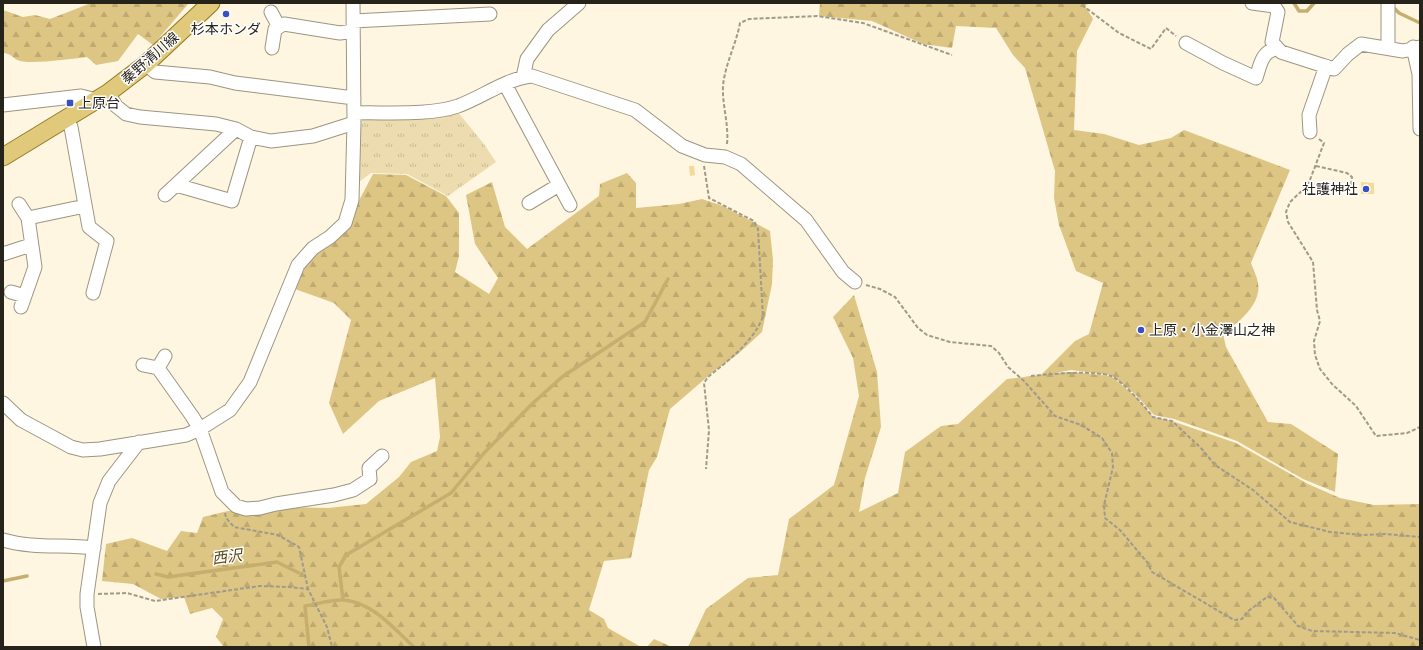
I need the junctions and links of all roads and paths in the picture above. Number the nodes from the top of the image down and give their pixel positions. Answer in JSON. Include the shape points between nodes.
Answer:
{"nodes":[{"id":1,"x":211,"y":3,"type":"edge"},
{"id":2,"x":353,"y":3,"type":"edge"},
{"id":3,"x":579,"y":3,"type":"edge"},
{"id":4,"x":1252,"y":3,"type":"edge"},
{"id":5,"x":1082,"y":5,"type":"dead end"},
{"id":6,"x":1388,"y":7,"type":"edge"},
{"id":7,"x":271,"y":12,"type":"dead end"},
{"id":8,"x":490,"y":14,"type":"dead end"},
{"id":9,"x":353,"y":26,"type":"junction"},
{"id":10,"x":278,"y":27,"type":"junction"},
{"id":11,"x":1186,"y":43,"type":"joint"},
{"id":12,"x":1416,"y":47,"type":"edge"},
{"id":13,"x":272,"y":48,"type":"dead end"},
{"id":14,"x":1388,"y":48,"type":"junction"},
{"id":15,"x":1277,"y":49,"type":"junction"},
{"id":16,"x":952,"y":55,"type":"dead end"},
{"id":17,"x":146,"y":64,"type":"junction"},
{"id":18,"x":1326,"y":66,"type":"junction"},
{"id":19,"x":523,"y":77,"type":"junction"},
{"id":20,"x":505,"y":84,"type":"junction"},
{"id":21,"x":102,"y":97,"type":"junction"},
{"id":22,"x":354,"y":98,"type":"junction"},
{"id":23,"x":3,"y":105,"type":"edge"},
{"id":24,"x":354,"y":118,"type":"junction"},
{"id":25,"x":65,"y":119,"type":"junction"},
{"id":26,"x":236,"y":129,"type":"junction"},
{"id":27,"x":1420,"y":129,"type":"edge"},
{"id":28,"x":1310,"y":132,"type":"joint"},
{"id":29,"x":251,"y":137,"type":"junction"},
{"id":30,"x":705,"y":155,"type":"junction"},
{"id":31,"x":3,"y":157,"type":"edge"},
{"id":32,"x":725,"y":157,"type":"junction"},
{"id":33,"x":1316,"y":166,"type":"junction"},
{"id":34,"x":176,"y":185,"type":"junction"},
{"id":35,"x":559,"y":185,"type":"junction"},
{"id":36,"x":1351,"y":186,"type":"dead end"},
{"id":37,"x":165,"y":195,"type":"dead end"},
{"id":38,"x":529,"y":203,"type":"dead end"},
{"id":39,"x":19,"y":204,"type":"dead end"},
{"id":40,"x":570,"y":205,"type":"dead end"},
{"id":41,"x":85,"y":206,"type":"junction"},
{"id":42,"x":28,"y":218,"type":"junction"},
{"id":43,"x":31,"y":245,"type":"junction"},
{"id":44,"x":3,"y":254,"type":"edge"},
{"id":45,"x":855,"y":282,"type":"joint"},
{"id":46,"x":11,"y":292,"type":"dead end"},
{"id":47,"x":92,"y":293,"type":"dead end"},
{"id":48,"x":165,"y":356,"type":"dead end"},
{"id":49,"x":143,"y":364,"type":"dead end"},
{"id":50,"x":158,"y":368,"type":"junction"},
{"id":51,"x":1031,"y":376,"type":"dead end"},
{"id":52,"x":3,"y":403,"type":"edge"},
{"id":53,"x":1420,"y":427,"type":"edge"},
{"id":54,"x":200,"y":430,"type":"junction"},
{"id":55,"x":139,"y":442,"type":"junction"},
{"id":56,"x":382,"y":456,"type":"dead end"},
{"id":57,"x":706,"y":470,"type":"dead end"},
{"id":58,"x":222,"y":492,"type":"junction"},
{"id":59,"x":1420,"y":537,"type":"edge"},
{"id":60,"x":3,"y":540,"type":"edge"},
{"id":61,"x":94,"y":548,"type":"junction"},
{"id":62,"x":308,"y":590,"type":"junction"},
{"id":63,"x":87,"y":594,"type":"junction"},
{"id":64,"x":1420,"y":640,"type":"edge"},
{"id":65,"x":94,"y":647,"type":"edge"},
{"id":66,"x":332,"y":647,"type":"edge"}],
"edges":[{"from":1,"to":17,"type":"main road","name":"秦野清川線"},
{"from":2,"to":9,"type":"street"},
{"from":3,"to":19,"type":"street","via":[[548,30],[527,59]]},
{"from":4,"to":15,"type":"street","via":[[1274,6],[1278,12],[1272,42]]},
{"from":5,"to":11,"type":"path","via":[[1119,33],[1150,49],[1166,28]]},
{"from":6,"to":14,"type":"street"},
{"from":7,"to":10,"type":"street"},
{"from":8,"to":9,"type":"street"},
{"from":9,"to":10,"type":"street","via":[[340,33],[284,24]]},
{"from":9,"to":22,"type":"street"},
{"from":10,"to":13,"type":"street","via":[[275,28]]},
{"from":11,"to":15,"type":"street","via":[[1256,78],[1263,56],[1270,49]]},
{"from":12,"to":14,"type":"street","via":[[1403,50]]},
{"from":12,"to":27,"type":"street"},
{"from":14,"to":18,"type":"street","via":[[1362,44],[1334,69]]},
{"from":15,"to":18,"type":"street"},
{"from":16,"to":32,"type":"path","via":[[862,23],[817,16],[749,19],[740,23],[723,87],[728,130]]},
{"from":17,"to":21,"type":"main road","name":"秦野清川線"},
{"from":17,"to":22,"type":"street","via":[[155,72],[210,77],[235,83]]},
{"from":18,"to":28,"type":"street","via":[[1309,115]]},
{"from":19,"to":20,"type":"street"},
{"from":19,"to":30,"type":"street","via":[[532,76],[635,110],[682,146]]},
{"from":20,"to":24,"type":"street","via":[[458,106],[434,111]]},
{"from":20,"to":35,"type":"street"},
{"from":21,"to":23,"type":"street","via":[[81,96]]},
{"from":21,"to":25,"type":"main road","name":"秦野清川線"},
{"from":21,"to":26,"type":"street","via":[[126,114],[216,124]]},
{"from":22,"to":24,"type":"street"},
{"from":24,"to":29,"type":"street","via":[[293,139],[271,141]]},
{"from":24,"to":54,"type":"street","via":[[352,200],[345,223],[313,248],[298,265],[250,382],[230,410]]},
{"from":25,"to":31,"type":"main road","name":"秦野清川線"},
{"from":25,"to":41,"type":"street","via":[[71,127]]},
{"from":26,"to":29,"type":"street"},
{"from":26,"to":34,"type":"street"},
{"from":28,"to":33,"type":"path","via":[[1324,143]]},
{"from":29,"to":34,"type":"street","via":[[232,201]]},
{"from":30,"to":32,"type":"street"},
{"from":30,"to":57,"type":"path","via":[[704,167],[710,198],[754,221],[758,229],[763,317],[759,327],[745,345],[704,383],[709,430]]},
{"from":32,"to":45,"type":"street","via":[[741,164],[806,220],[843,272]]},
{"from":33,"to":36,"type":"path","via":[[1347,173],[1352,177]]},
{"from":33,"to":53,"type":"path","via":[[1308,185],[1290,202],[1286,212],[1288,222],[1313,262],[1316,274],[1317,310],[1320,321],[1314,341],[1315,355],[1320,368],[1332,384],[1356,406],[1376,436],[1407,433]]},
{"from":34,"to":37,"type":"street"},
{"from":35,"to":38,"type":"street"},
{"from":35,"to":40,"type":"street"},
{"from":39,"to":42,"type":"street"},
{"from":41,"to":42,"type":"street"},
{"from":41,"to":47,"type":"street","via":[[89,227],[107,241]]},
{"from":42,"to":43,"type":"street"},
{"from":43,"to":44,"type":"street"},
{"from":43,"to":46,"type":"street","via":[[35,267],[23,302]]},
{"from":45,"to":64,"type":"path","via":[[880,289],[895,297],[918,328],[927,335],[950,342],[991,346],[1055,416],[1081,425],[1102,438],[1112,453],[1113,467],[1104,505],[1105,518],[1120,530],[1147,562],[1152,572],[1163,579],[1234,620],[1242,619],[1267,597],[1274,598],[1298,626],[1312,631],[1395,633]]},
{"from":48,"to":50,"type":"street"},
{"from":49,"to":50,"type":"street"},
{"from":50,"to":54,"type":"street"},
{"from":51,"to":59,"type":"path","via":[[1059,373],[1111,376],[1136,397],[1153,417],[1172,421],[1216,465],[1253,490],[1290,522],[1330,532]]},
{"from":52,"to":55,"type":"street","via":[[21,420],[71,447],[83,450],[100,449]]},
{"from":54,"to":55,"type":"street","via":[[186,435]]},
{"from":54,"to":58,"type":"street"},
{"from":55,"to":61,"type":"street","via":[[109,481],[100,503]]},
{"from":56,"to":58,"type":"street","via":[[369,468],[370,479],[353,490],[334,495],[246,509],[236,506]]},
{"from":58,"to":62,"type":"path","via":[[226,518],[234,527],[278,535],[299,548]]},
{"from":60,"to":61,"type":"street","via":[[22,546],[69,545]]},
{"from":61,"to":63,"type":"street"},
{"from":62,"to":63,"type":"path","via":[[260,586],[156,602],[127,593]]},
{"from":62,"to":66,"type":"path","via":[[327,627]]},
{"from":63,"to":65,"type":"street"}]}
